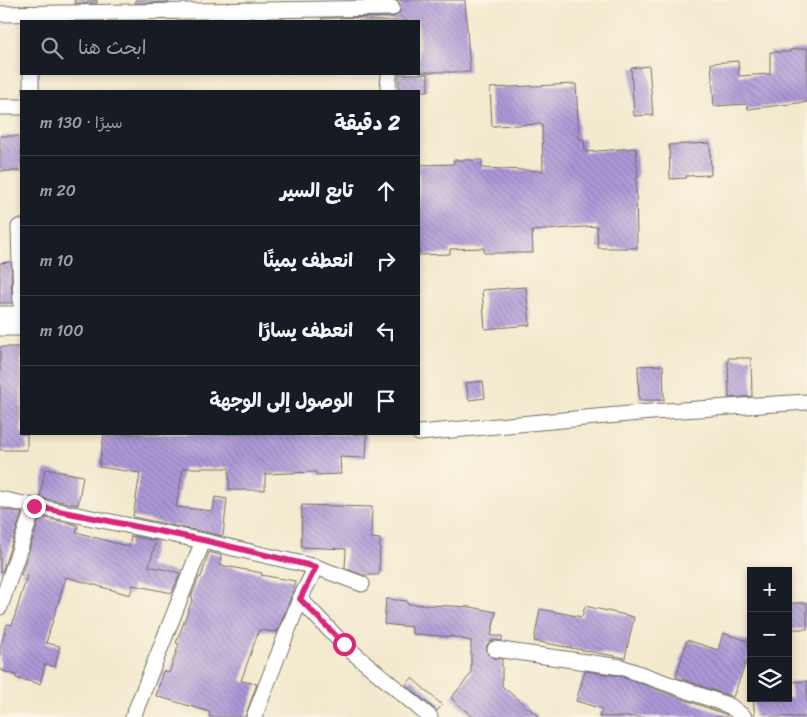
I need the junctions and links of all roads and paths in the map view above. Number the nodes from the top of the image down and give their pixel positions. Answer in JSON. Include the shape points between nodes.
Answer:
{"nodes":[{"id":1,"x":392,"y":10,"type":"edge"},
{"id":2,"x":30,"y":12,"type":"edge"},
{"id":3,"x":0,"y":14,"type":"edge"},
{"id":4,"x":31,"y":75,"type":"edge"},
{"id":5,"x":389,"y":75,"type":"edge"},
{"id":6,"x":31,"y":90,"type":"edge"},
{"id":7,"x":388,"y":90,"type":"edge"},
{"id":8,"x":0,"y":107,"type":"edge"},
{"id":9,"x":20,"y":107,"type":"edge"},
{"id":10,"x":20,"y":227,"type":"edge"},
{"id":11,"x":20,"y":266,"type":"edge"},
{"id":12,"x":0,"y":314,"type":"edge"},
{"id":13,"x":20,"y":314,"type":"edge"},
{"id":14,"x":0,"y":328,"type":"edge"},
{"id":15,"x":20,"y":328,"type":"edge"},
{"id":16,"x":807,"y":402,"type":"edge"},
{"id":17,"x":420,"y":433,"type":"edge"},
{"id":18,"x":0,"y":499,"type":"edge"},
{"id":19,"x":34,"y":506,"type":"junction"},
{"id":20,"x":203,"y":540,"type":"junction"},
{"id":21,"x":316,"y":567,"type":"junction"},
{"id":22,"x":362,"y":584,"type":"dead end"},
{"id":23,"x":300,"y":599,"type":"junction"},
{"id":24,"x":0,"y":607,"type":"edge"},
{"id":25,"x":495,"y":649,"type":"dead end"},
{"id":26,"x":133,"y":717,"type":"edge"},
{"id":27,"x":254,"y":717,"type":"edge"},
{"id":28,"x":430,"y":717,"type":"edge"},
{"id":29,"x":744,"y":717,"type":"edge"}],
"edges":[{"from":1,"to":2,"type":"street"},
{"from":2,"to":3,"type":"street"},
{"from":4,"to":6,"type":"street"},
{"from":5,"to":7,"type":"street"},
{"from":8,"to":9,"type":"street"},
{"from":10,"to":11,"type":"street"},
{"from":12,"to":13,"type":"street"},
{"from":14,"to":15,"type":"street"},
{"from":16,"to":17,"type":"street"},
{"from":18,"to":19,"type":"street"},
{"from":19,"to":20,"type":"street"},
{"from":19,"to":24,"type":"street"},
{"from":20,"to":21,"type":"street"},
{"from":20,"to":26,"type":"street"},
{"from":21,"to":22,"type":"street"},
{"from":21,"to":23,"type":"street"},
{"from":23,"to":27,"type":"street"},
{"from":23,"to":28,"type":"street","via":[[344,644]]},
{"from":25,"to":29,"type":"street","via":[[621,667],[730,706]]}]}
